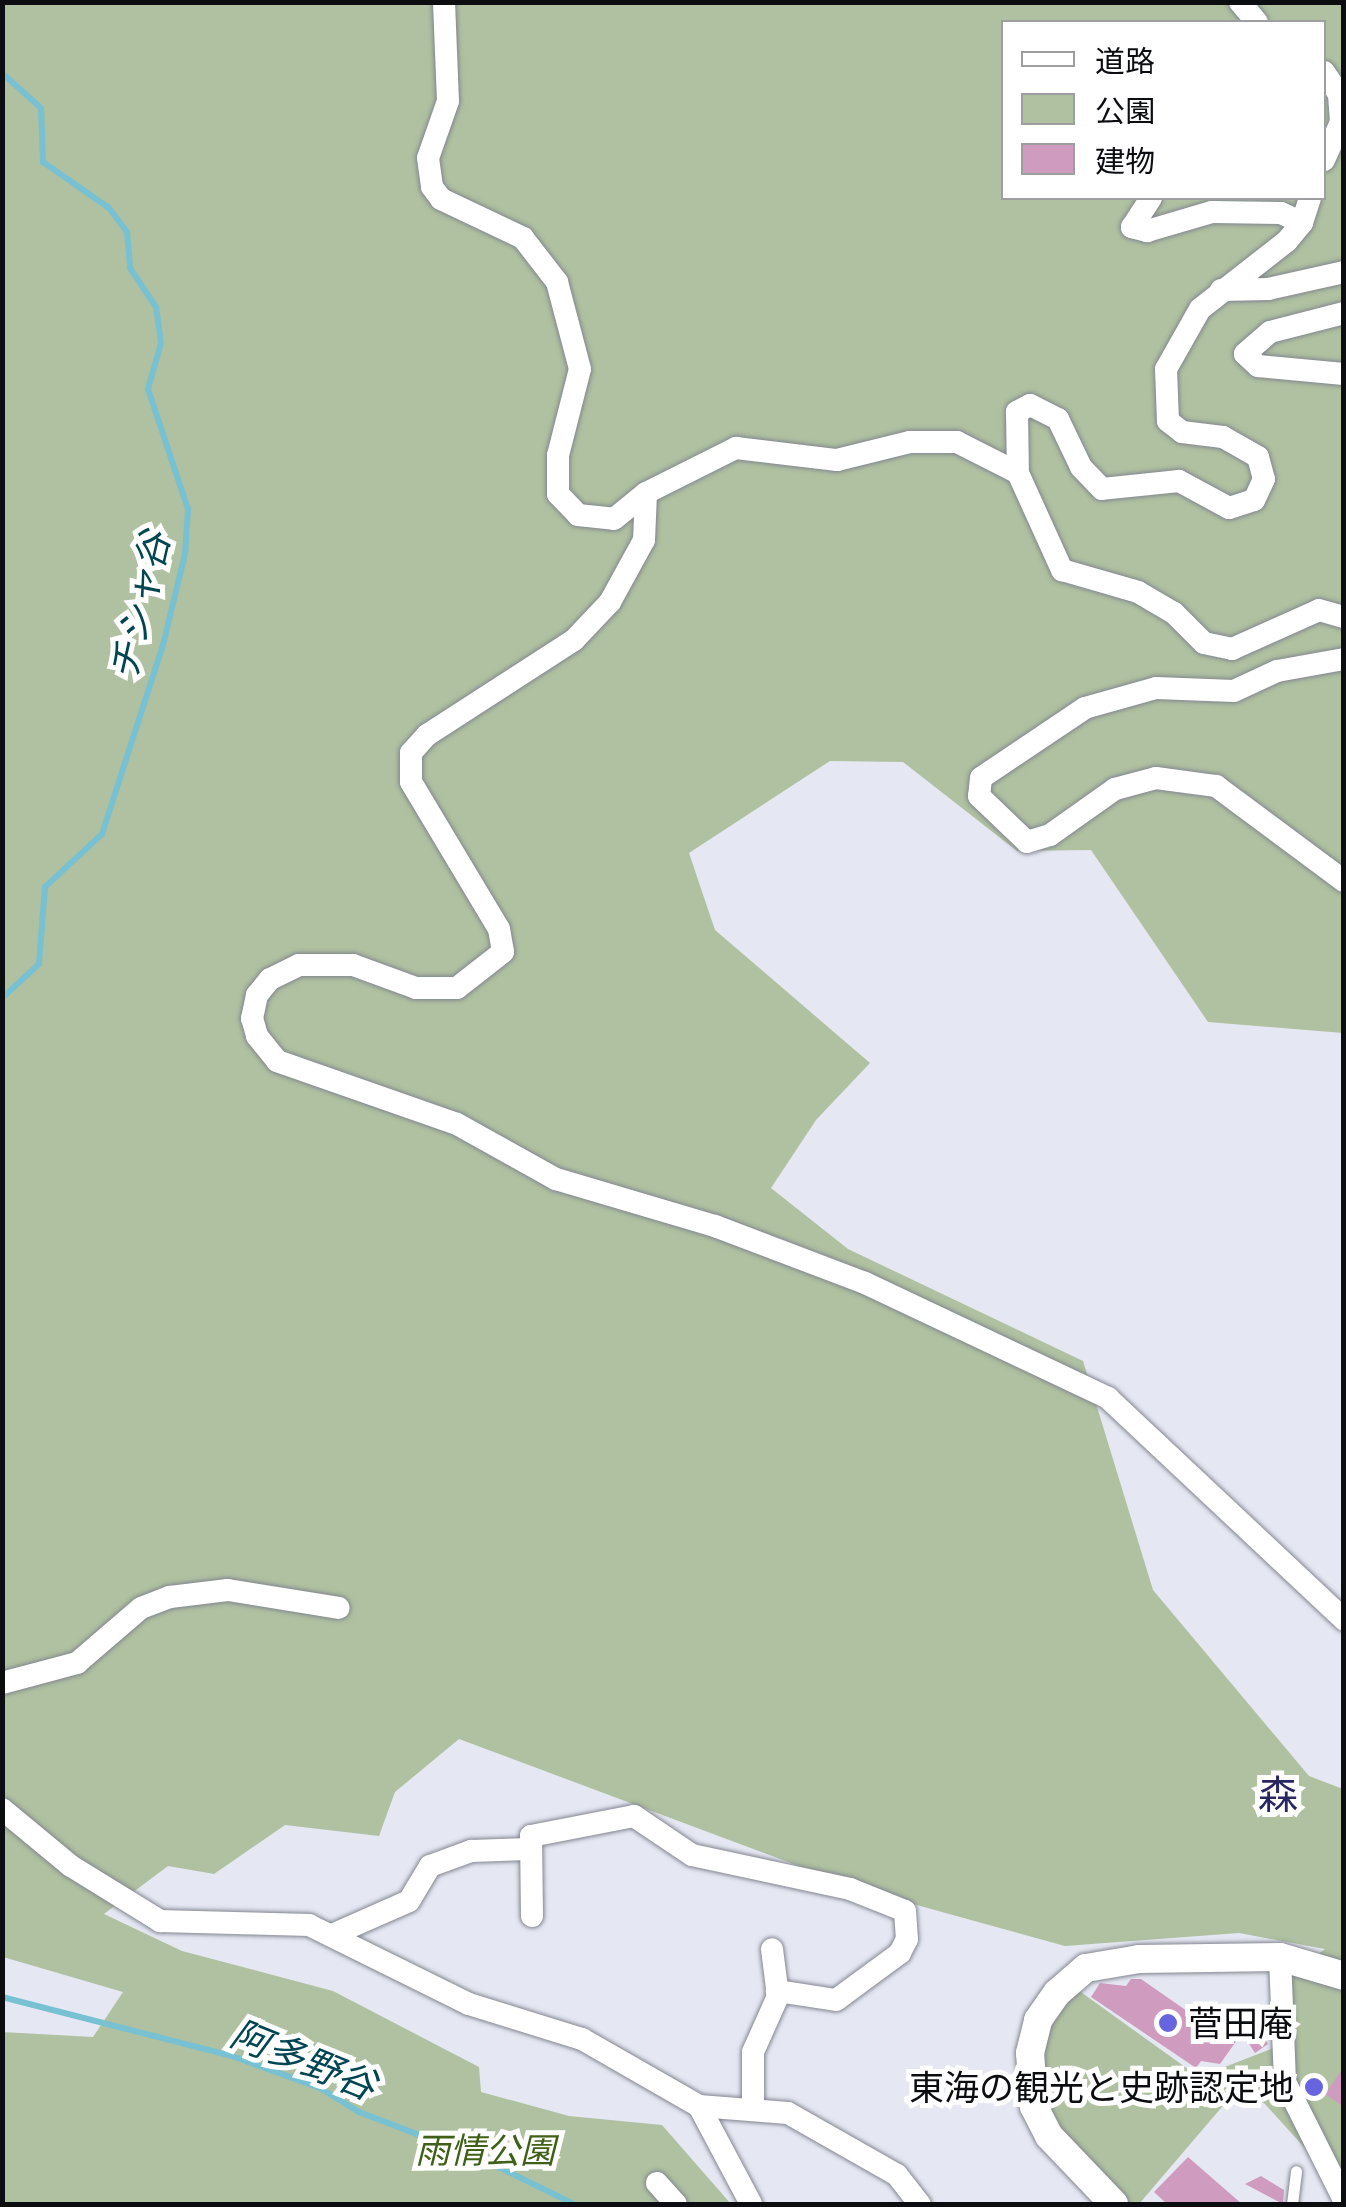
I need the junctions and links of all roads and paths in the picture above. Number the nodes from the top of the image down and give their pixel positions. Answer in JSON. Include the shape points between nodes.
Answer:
{"nodes":[{"id":1,"x":444,"y":2,"type":"edge"},
{"id":2,"x":1326,"y":75,"type":"edge"},
{"id":3,"x":1326,"y":155,"type":"edge"},
{"id":4,"x":1150,"y":200,"type":"edge"},
{"id":5,"x":1287,"y":211,"type":"edge"},
{"id":6,"x":1344,"y":272,"type":"edge"},
{"id":7,"x":1221,"y":290,"type":"junction"},
{"id":8,"x":1344,"y":313,"type":"edge"},
{"id":9,"x":1344,"y":374,"type":"edge"},
{"id":10,"x":1018,"y":473,"type":"junction"},
{"id":11,"x":646,"y":493,"type":"junction"},
{"id":12,"x":1344,"y":616,"type":"edge"},
{"id":13,"x":1344,"y":658,"type":"edge"},
{"id":14,"x":1344,"y":881,"type":"edge"},
{"id":15,"x":339,"y":1608,"type":"dead end"},
{"id":16,"x":1344,"y":1620,"type":"edge"},
{"id":17,"x":2,"y":1683,"type":"edge"},
{"id":18,"x":2,"y":1810,"type":"edge"},
{"id":19,"x":528,"y":1850,"type":"junction"},
{"id":20,"x":532,"y":1916,"type":"dead end"},
{"id":21,"x":332,"y":1935,"type":"junction"},
{"id":22,"x":772,"y":1949,"type":"dead end"},
{"id":23,"x":1280,"y":1958,"type":"junction"},
{"id":24,"x":1344,"y":1976,"type":"edge"},
{"id":25,"x":777,"y":1991,"type":"junction"},
{"id":26,"x":699,"y":2106,"type":"junction"},
{"id":27,"x":753,"y":2110,"type":"junction"},
{"id":28,"x":1296,"y":2172,"type":"dead end"},
{"id":29,"x":657,"y":2183,"type":"dead end"},
{"id":30,"x":1344,"y":2200,"type":"edge"},
{"id":31,"x":676,"y":2204,"type":"edge"},
{"id":32,"x":750,"y":2204,"type":"edge"},
{"id":33,"x":920,"y":2204,"type":"edge"},
{"id":34,"x":1114,"y":2204,"type":"edge"},
{"id":35,"x":1292,"y":2204,"type":"edge"}],
"edges":[{"from":1,"to":11,"type":"street","via":[[448,101],[428,158],[432,186],[441,199],[531,245],[567,307],[580,370],[558,455],[558,494],[578,515],[614,518]]},
{"from":2,"to":3,"type":"street","via":[[1339,94],[1340,122]]},
{"from":4,"to":5,"type":"street","via":[[1132,227],[1147,231],[1212,212]]},
{"from":5,"to":7,"type":"street"},
{"from":6,"to":7,"type":"street","via":[[1268,290]]},
{"from":7,"to":10,"type":"street","via":[[1200,309],[1166,370],[1168,421],[1182,432],[1223,437],[1258,458],[1264,479],[1254,500],[1230,508],[1179,481],[1102,488],[1081,467],[1058,419],[1030,405],[1017,412]]},
{"from":8,"to":9,"type":"street","via":[[1270,332],[1245,354],[1258,366]]},
{"from":10,"to":11,"type":"street","via":[[956,442],[910,442],[837,460],[736,448]]},
{"from":10,"to":12,"type":"street","via":[[1062,570],[1138,592],[1174,613],[1204,643],[1232,648],[1319,610]]},
{"from":11,"to":16,"type":"street","via":[[644,540],[610,602],[574,640],[411,753],[411,782],[499,929],[504,952],[484,974],[457,988],[416,988],[354,965],[299,965],[270,979],[258,995],[252,1018],[258,1036],[277,1060],[457,1124],[556,1179],[715,1226],[865,1283],[1108,1398]]},
{"from":13,"to":14,"type":"street","via":[[1277,671],[1234,691],[1172,686],[1085,708],[980,778],[979,796],[1027,842],[1050,835],[1115,789],[1156,778],[1216,786]]},
{"from":15,"to":17,"type":"street","via":[[228,1590],[170,1598],[140,1608],[78,1664]]},
{"from":18,"to":21,"type":"street","via":[[71,1866],[160,1921],[309,1924]]},
{"from":19,"to":20,"type":"street"},
{"from":19,"to":21,"type":"street","via":[[470,1851],[430,1866],[409,1901]]},
{"from":19,"to":25,"type":"street","via":[[531,1836],[634,1816],[692,1855],[850,1889],[905,1911],[907,1939],[900,1953],[836,2000]]},
{"from":21,"to":26,"type":"street","via":[[469,2004],[582,2039]]},
{"from":22,"to":25,"type":"street"},
{"from":23,"to":24,"type":"street"},
{"from":23,"to":30,"type":"street","via":[[1285,2082]]},
{"from":23,"to":34,"type":"street","via":[[1139,1959],[1086,1968],[1038,2020],[1030,2053],[1034,2107],[1049,2136]]},
{"from":25,"to":27,"type":"street","via":[[753,2052]]},
{"from":26,"to":27,"type":"street"},
{"from":26,"to":32,"type":"street"},
{"from":27,"to":33,"type":"street","via":[[788,2113],[844,2142],[898,2175]]},
{"from":28,"to":35,"type":"lane"},
{"from":29,"to":31,"type":"street"}]}
